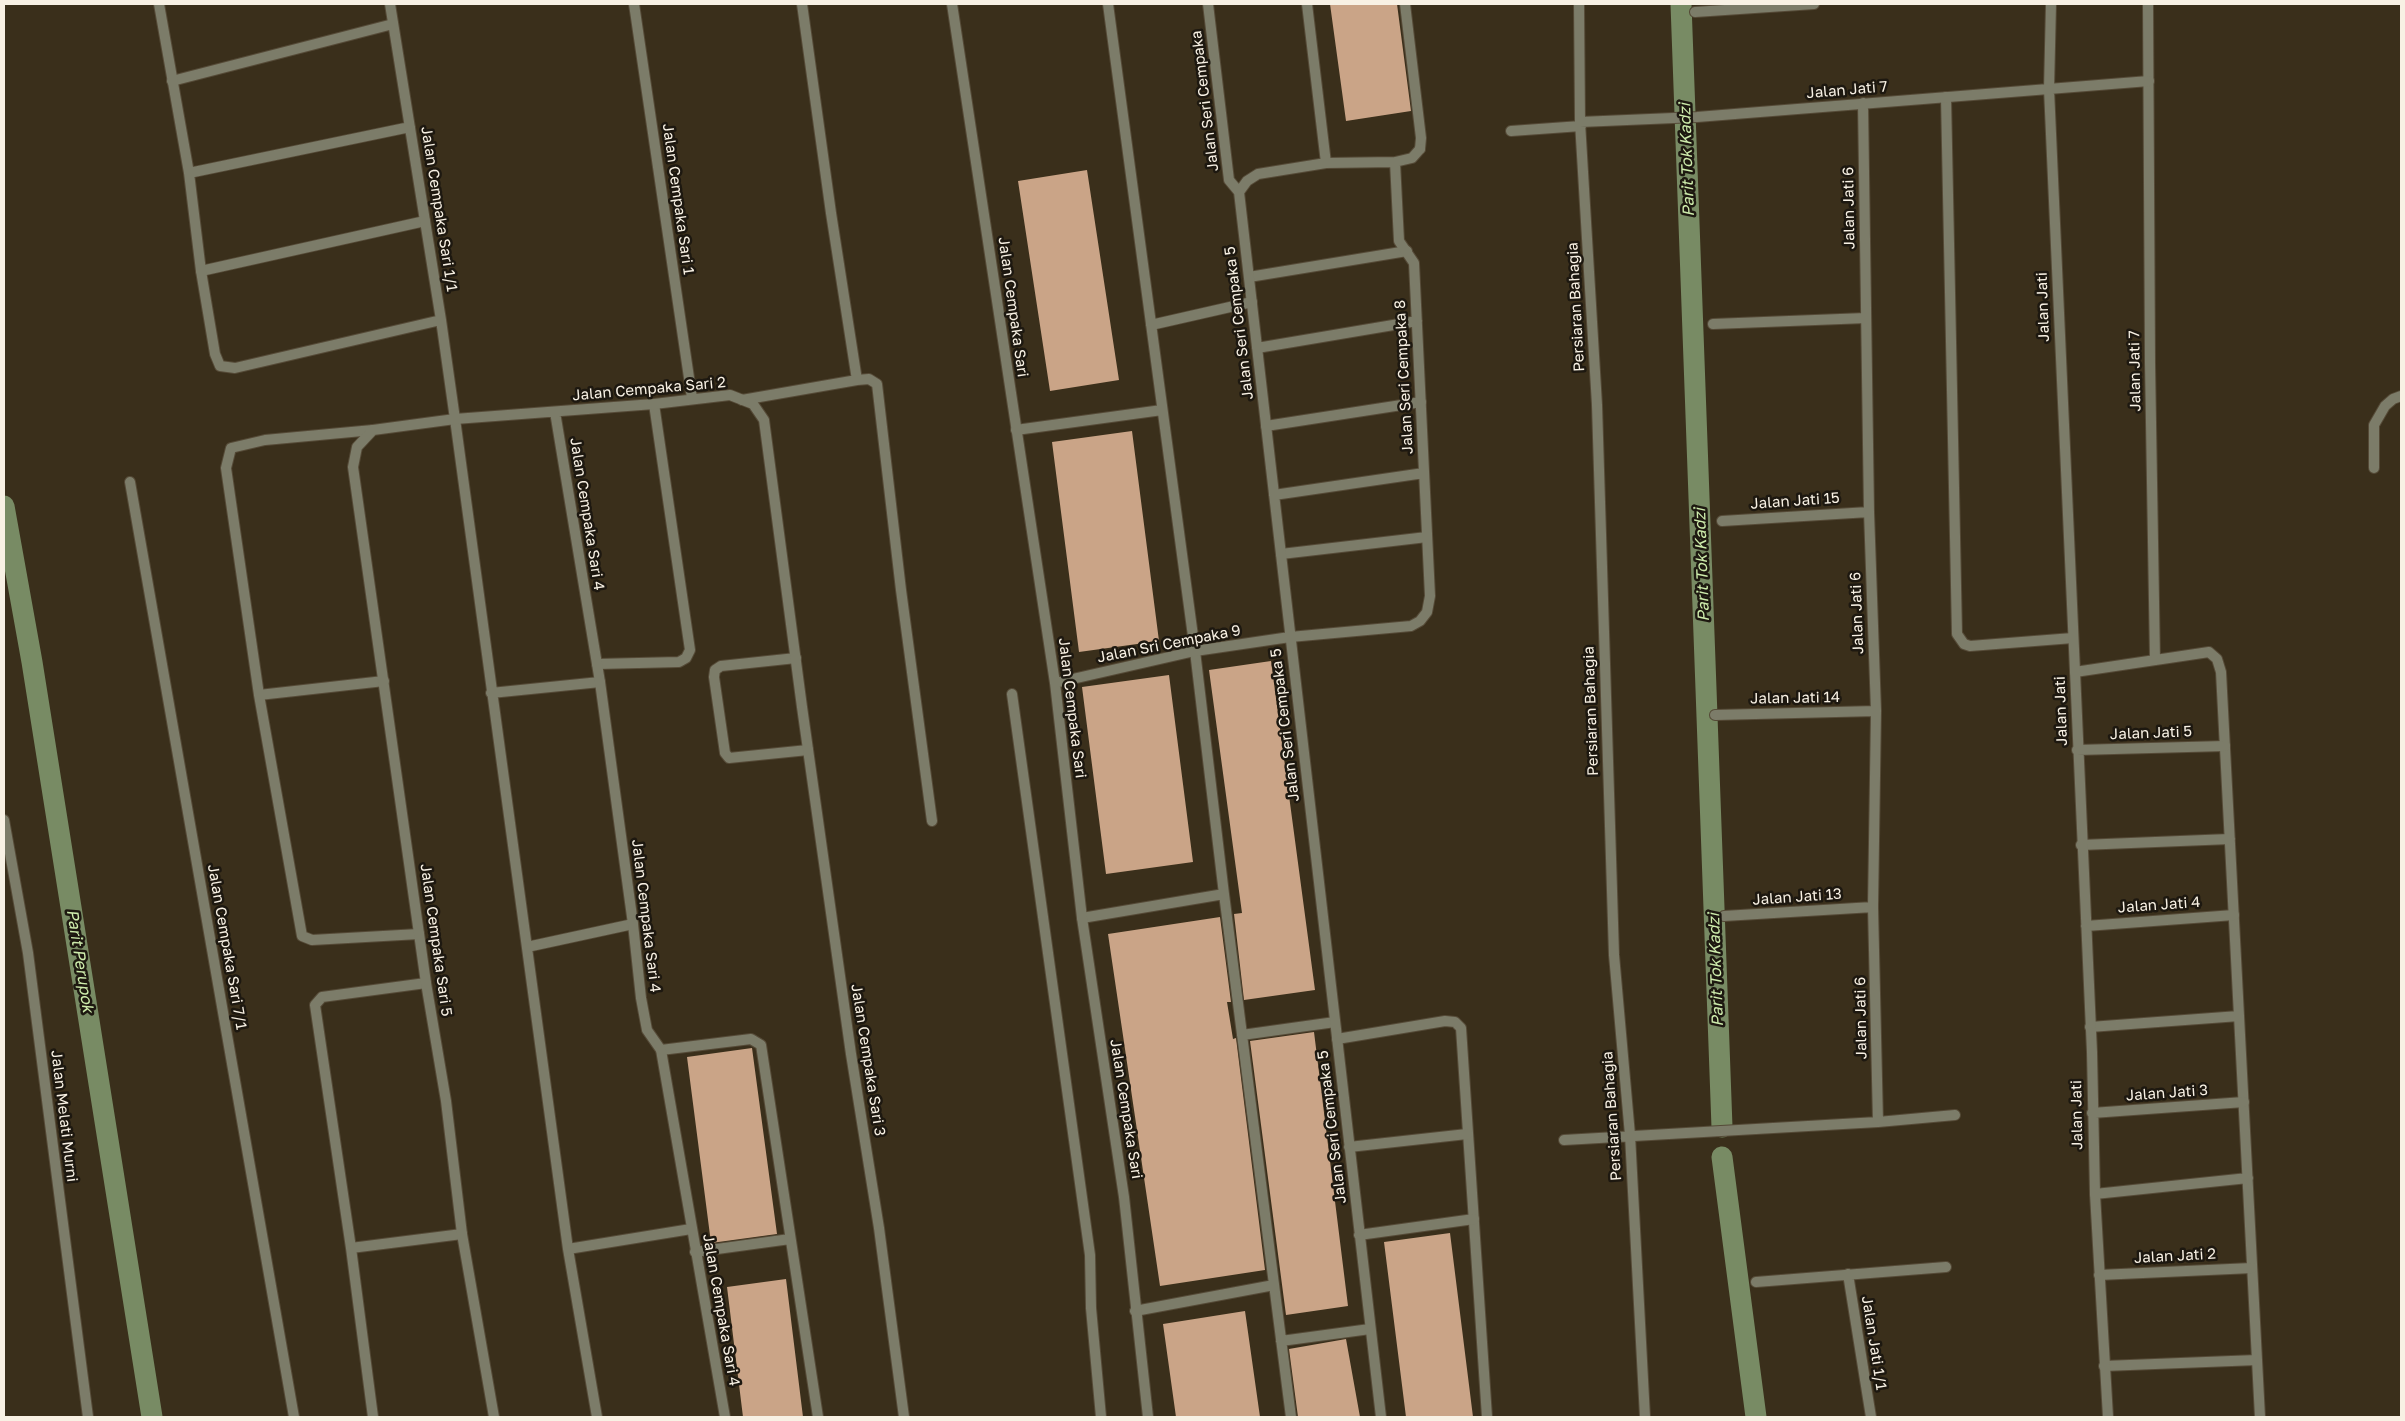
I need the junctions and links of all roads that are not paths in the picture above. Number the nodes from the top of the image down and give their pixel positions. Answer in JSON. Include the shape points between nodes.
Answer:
{"nodes":[{"id":1,"x":160,"y":4,"type":"edge"},
{"id":2,"x":390,"y":4,"type":"edge"},
{"id":3,"x":634,"y":4,"type":"edge"},
{"id":4,"x":802,"y":4,"type":"edge"},
{"id":5,"x":952,"y":4,"type":"edge"},
{"id":6,"x":1108,"y":4,"type":"edge"},
{"id":7,"x":1208,"y":4,"type":"edge"},
{"id":8,"x":1307,"y":4,"type":"edge"},
{"id":9,"x":1405,"y":4,"type":"edge"},
{"id":10,"x":1579,"y":4,"type":"edge"},
{"id":11,"x":1814,"y":4,"type":"edge"},
{"id":12,"x":2051,"y":4,"type":"edge"},
{"id":13,"x":2148,"y":4,"type":"edge"},
{"id":14,"x":1695,"y":12,"type":"dead end"},
{"id":15,"x":394,"y":24,"type":"junction"},
{"id":16,"x":172,"y":80,"type":"junction"},
{"id":17,"x":2149,"y":81,"type":"junction"},
{"id":18,"x":2049,"y":89,"type":"junction"},
{"id":19,"x":1946,"y":97,"type":"junction"},
{"id":20,"x":1863,"y":103,"type":"junction"},
{"id":21,"x":1580,"y":124,"type":"junction"},
{"id":22,"x":410,"y":127,"type":"junction"},
{"id":23,"x":1512,"y":131,"type":"dead end"},
{"id":24,"x":1395,"y":162,"type":"junction"},
{"id":25,"x":1326,"y":163,"type":"junction"},
{"id":26,"x":189,"y":173,"type":"junction"},
{"id":27,"x":1239,"y":192,"type":"junction"},
{"id":28,"x":426,"y":221,"type":"junction"},
{"id":29,"x":1407,"y":251,"type":"junction"},
{"id":30,"x":200,"y":271,"type":"junction"},
{"id":31,"x":1249,"y":277,"type":"junction"},
{"id":32,"x":1252,"y":302,"type":"junction"},
{"id":33,"x":1866,"y":318,"type":"junction"},
{"id":34,"x":441,"y":320,"type":"junction"},
{"id":35,"x":1417,"y":321,"type":"junction"},
{"id":36,"x":1713,"y":324,"type":"dead end"},
{"id":37,"x":1151,"y":325,"type":"junction"},
{"id":38,"x":1257,"y":348,"type":"junction"},
{"id":39,"x":857,"y":380,"type":"junction"},
{"id":40,"x":2401,"y":396,"type":"edge"},
{"id":41,"x":692,"y":398,"type":"junction"},
{"id":42,"x":742,"y":400,"type":"junction"},
{"id":43,"x":1421,"y":402,"type":"junction"},
{"id":44,"x":654,"y":404,"type":"junction"},
{"id":45,"x":1162,"y":410,"type":"junction"},
{"id":46,"x":556,"y":412,"type":"junction"},
{"id":47,"x":455,"y":419,"type":"junction"},
{"id":48,"x":1266,"y":426,"type":"junction"},
{"id":49,"x":373,"y":430,"type":"junction"},
{"id":50,"x":1016,"y":430,"type":"junction"},
{"id":51,"x":2374,"y":468,"type":"dead end"},
{"id":52,"x":1424,"y":473,"type":"junction"},
{"id":53,"x":130,"y":482,"type":"dead end"},
{"id":54,"x":1274,"y":495,"type":"junction"},
{"id":55,"x":1869,"y":512,"type":"junction"},
{"id":56,"x":1722,"y":521,"type":"dead end"},
{"id":57,"x":1427,"y":537,"type":"junction"},
{"id":58,"x":1281,"y":554,"type":"junction"},
{"id":59,"x":1430,"y":596,"type":"joint"},
{"id":60,"x":1290,"y":637,"type":"junction"},
{"id":61,"x":2073,"y":638,"type":"junction"},
{"id":62,"x":1195,"y":651,"type":"junction"},
{"id":63,"x":796,"y":658,"type":"junction"},
{"id":64,"x":2155,"y":660,"type":"junction"},
{"id":65,"x":597,"y":664,"type":"junction"},
{"id":66,"x":2074,"y":672,"type":"junction"},
{"id":67,"x":384,"y":682,"type":"junction"},
{"id":68,"x":600,"y":682,"type":"junction"},
{"id":69,"x":1055,"y":683,"type":"junction"},
{"id":70,"x":491,"y":694,"type":"junction"},
{"id":71,"x":1012,"y":694,"type":"dead end"},
{"id":72,"x":259,"y":695,"type":"junction"},
{"id":73,"x":802,"y":707,"type":"joint"},
{"id":74,"x":1876,"y":711,"type":"junction"},
{"id":75,"x":1715,"y":715,"type":"dead end"},
{"id":76,"x":2225,"y":746,"type":"junction"},
{"id":77,"x":808,"y":750,"type":"junction"},
{"id":78,"x":2077,"y":750,"type":"junction"},
{"id":79,"x":4,"y":820,"type":"edge"},
{"id":80,"x":932,"y":821,"type":"dead end"},
{"id":81,"x":2230,"y":839,"type":"junction"},
{"id":82,"x":2081,"y":846,"type":"junction"},
{"id":83,"x":1224,"y":894,"type":"junction"},
{"id":84,"x":1873,"y":907,"type":"junction"},
{"id":85,"x":2234,"y":914,"type":"junction"},
{"id":86,"x":1724,"y":916,"type":"dead end"},
{"id":87,"x":1082,"y":918,"type":"junction"},
{"id":88,"x":633,"y":924,"type":"junction"},
{"id":89,"x":2086,"y":926,"type":"junction"},
{"id":90,"x":419,"y":934,"type":"junction"},
{"id":91,"x":527,"y":947,"type":"junction"},
{"id":92,"x":426,"y":983,"type":"junction"},
{"id":93,"x":2239,"y":1016,"type":"junction"},
{"id":94,"x":1335,"y":1022,"type":"junction"},
{"id":95,"x":2090,"y":1027,"type":"junction"},
{"id":96,"x":1242,"y":1035,"type":"junction"},
{"id":97,"x":1337,"y":1039,"type":"junction"},
{"id":98,"x":661,"y":1050,"type":"junction"},
{"id":99,"x":2244,"y":1102,"type":"junction"},
{"id":100,"x":2092,"y":1113,"type":"junction"},
{"id":101,"x":1955,"y":1115,"type":"dead end"},
{"id":102,"x":1878,"y":1122,"type":"junction"},
{"id":103,"x":1467,"y":1134,"type":"junction"},
{"id":104,"x":1630,"y":1135,"type":"junction"},
{"id":105,"x":1564,"y":1140,"type":"dead end"},
{"id":106,"x":1349,"y":1147,"type":"junction"},
{"id":107,"x":2248,"y":1178,"type":"junction"},
{"id":108,"x":2095,"y":1194,"type":"junction"},
{"id":109,"x":1474,"y":1219,"type":"junction"},
{"id":110,"x":691,"y":1229,"type":"junction"},
{"id":111,"x":462,"y":1234,"type":"junction"},
{"id":112,"x":1359,"y":1235,"type":"junction"},
{"id":113,"x":790,"y":1238,"type":"junction"},
{"id":114,"x":351,"y":1248,"type":"junction"},
{"id":115,"x":568,"y":1250,"type":"junction"},
{"id":116,"x":695,"y":1252,"type":"junction"},
{"id":117,"x":1946,"y":1266,"type":"dead end"},
{"id":118,"x":2252,"y":1268,"type":"junction"},
{"id":119,"x":1848,"y":1274,"type":"junction"},
{"id":120,"x":2099,"y":1275,"type":"junction"},
{"id":121,"x":1756,"y":1282,"type":"dead end"},
{"id":122,"x":1274,"y":1285,"type":"junction"},
{"id":123,"x":1135,"y":1311,"type":"junction"},
{"id":124,"x":1370,"y":1330,"type":"junction"},
{"id":125,"x":1281,"y":1341,"type":"junction"},
{"id":126,"x":2257,"y":1360,"type":"junction"},
{"id":127,"x":2104,"y":1366,"type":"junction"},
{"id":128,"x":88,"y":1417,"type":"edge"},
{"id":129,"x":294,"y":1417,"type":"edge"},
{"id":130,"x":373,"y":1417,"type":"edge"},
{"id":131,"x":494,"y":1417,"type":"edge"},
{"id":132,"x":597,"y":1417,"type":"edge"},
{"id":133,"x":725,"y":1417,"type":"edge"},
{"id":134,"x":818,"y":1417,"type":"edge"},
{"id":135,"x":904,"y":1417,"type":"edge"},
{"id":136,"x":1102,"y":1417,"type":"edge"},
{"id":137,"x":1148,"y":1417,"type":"edge"},
{"id":138,"x":1291,"y":1417,"type":"edge"},
{"id":139,"x":1380,"y":1417,"type":"edge"},
{"id":140,"x":1487,"y":1417,"type":"edge"},
{"id":141,"x":1646,"y":1417,"type":"edge"},
{"id":142,"x":1871,"y":1417,"type":"edge"},
{"id":143,"x":2108,"y":1417,"type":"edge"},
{"id":144,"x":2260,"y":1417,"type":"edge"}],
"edges":[{"from":1,"to":16,"type":"street"},
{"from":2,"to":15,"type":"street","name":"Jalan Cempaka Sari 1/1"},
{"from":3,"to":41,"type":"street","name":"Jalan Cempaka Sari 1"},
{"from":4,"to":39,"type":"street"},
{"from":5,"to":50,"type":"street","name":"Jalan Cempaka Sari"},
{"from":6,"to":37,"type":"street"},
{"from":7,"to":27,"type":"street","name":"Jalan Seri Cempaka","via":[[1229,180]]},
{"from":8,"to":25,"type":"street"},
{"from":9,"to":24,"type":"street","via":[[1421,138],[1420,149],[1412,158]]},
{"from":10,"to":21,"type":"street","name":"Persiaran Bahagia"},
{"from":11,"to":14,"type":"street"},
{"from":12,"to":18,"type":"street","name":"Jalan Jati"},
{"from":13,"to":17,"type":"street","name":"Jalan Jati 7"},
{"from":15,"to":16,"type":"street"},
{"from":15,"to":22,"type":"street","name":"Jalan Cempaka Sari 1/1"},
{"from":16,"to":26,"type":"street"},
{"from":17,"to":18,"type":"street","name":"Jalan Jati 7"},
{"from":17,"to":64,"type":"street","name":"Jalan Jati 7"},
{"from":18,"to":19,"type":"street","name":"Jalan Jati 7"},
{"from":18,"to":61,"type":"street","name":"Jalan Jati"},
{"from":19,"to":20,"type":"street","name":"Jalan Jati 7"},
{"from":19,"to":61,"type":"street","via":[[1957,634],[1964,644],[1970,646]]},
{"from":20,"to":21,"type":"street","name":"Jalan Jati 7"},
{"from":20,"to":33,"type":"street","name":"Jalan Jati 6"},
{"from":21,"to":23,"type":"street"},
{"from":21,"to":104,"type":"street","name":"Persiaran Bahagia","via":[[1597,405],[1614,954]]},
{"from":22,"to":26,"type":"street"},
{"from":22,"to":28,"type":"street","name":"Jalan Cempaka Sari 1/1"},
{"from":24,"to":25,"type":"street"},
{"from":24,"to":29,"type":"street","name":"Jalan Seri Cempaka 8","via":[[1399,241]]},
{"from":25,"to":27,"type":"street","via":[[1258,174]]},
{"from":26,"to":30,"type":"street"},
{"from":27,"to":31,"type":"street","name":"Jalan Seri Cempaka 5"},
{"from":28,"to":30,"type":"street"},
{"from":28,"to":34,"type":"street","name":"Jalan Cempaka Sari 1/1"},
{"from":29,"to":31,"type":"street"},
{"from":29,"to":35,"type":"street","name":"Jalan Seri Cempaka 8","via":[[1414,263]]},
{"from":30,"to":34,"type":"street","via":[[220,366],[235,368]]},
{"from":31,"to":32,"type":"street","name":"Jalan Seri Cempaka 5"},
{"from":32,"to":37,"type":"street"},
{"from":32,"to":38,"type":"street","name":"Jalan Seri Cempaka 5"},
{"from":33,"to":36,"type":"street"},
{"from":33,"to":55,"type":"street","name":"Jalan Jati 6"},
{"from":34,"to":47,"type":"street","name":"Jalan Cempaka Sari 1/1"},
{"from":35,"to":38,"type":"street"},
{"from":35,"to":43,"type":"street","name":"Jalan Seri Cempaka 8"},
{"from":37,"to":45,"type":"street"},
{"from":38,"to":48,"type":"street","name":"Jalan Seri Cempaka 5"},
{"from":39,"to":42,"type":"street"},
{"from":39,"to":80,"type":"street","via":[[869,379],[877,384]]},
{"from":40,"to":51,"type":"street","via":[[2385,406],[2374,425]]},
{"from":41,"to":42,"type":"street","name":"Jalan Cempaka Sari 2","via":[[730,395]]},
{"from":41,"to":44,"type":"street","name":"Jalan Cempaka Sari 2"},
{"from":42,"to":63,"type":"street","name":"Jalan Cempaka Sari 2","via":[[753,404],[764,420]]},
{"from":43,"to":48,"type":"street"},
{"from":43,"to":52,"type":"street","name":"Jalan Seri Cempaka 8"},
{"from":44,"to":46,"type":"street","name":"Jalan Cempaka Sari 2"},
{"from":44,"to":65,"type":"street","via":[[690,650],[679,662]]},
{"from":45,"to":50,"type":"street"},
{"from":45,"to":62,"type":"street"},
{"from":46,"to":47,"type":"street","name":"Jalan Cempaka Sari 2"},
{"from":46,"to":65,"type":"street","name":"Jalan Cempaka Sari 4"},
{"from":47,"to":49,"type":"street","name":"Jalan Cempaka Sari 2"},
{"from":47,"to":70,"type":"street","name":"Jalan Cempaka Sari 1/1"},
{"from":48,"to":54,"type":"street","name":"Jalan Seri Cempaka 5"},
{"from":49,"to":67,"type":"street","name":"Jalan Cempaka Sari 5","via":[[357,447],[353,467]]},
{"from":49,"to":72,"type":"street","name":"Jalan Cempaka Sari 2","via":[[265,440],[231,448],[226,468]]},
{"from":50,"to":69,"type":"street","name":"Jalan Cempaka Sari"},
{"from":52,"to":54,"type":"street"},
{"from":52,"to":57,"type":"street","name":"Jalan Seri Cempaka 8"},
{"from":53,"to":129,"type":"street","name":"Jalan Cempaka Sari 7/1"},
{"from":54,"to":58,"type":"street","name":"Jalan Seri Cempaka 5"},
{"from":55,"to":56,"type":"street","name":"Jalan Jati 15"},
{"from":55,"to":74,"type":"street","name":"Jalan Jati 6"},
{"from":57,"to":58,"type":"street"},
{"from":57,"to":59,"type":"street","name":"Jalan Seri Cempaka 8"},
{"from":58,"to":60,"type":"street","name":"Jalan Seri Cempaka 5"},
{"from":59,"to":60,"type":"street","name":"Jalan Sri Cempaka 9","via":[[1427,612],[1411,626]]},
{"from":60,"to":62,"type":"street","name":"Jalan Sri Cempaka 9"},
{"from":60,"to":94,"type":"street","name":"Jalan Seri Cempaka 5"},
{"from":61,"to":66,"type":"street","name":"Jalan Jati"},
{"from":62,"to":69,"type":"street","name":"Jalan Sri Cempaka 9"},
{"from":62,"to":83,"type":"street"},
{"from":63,"to":73,"type":"street","name":"Jalan Cempaka Sari 2"},
{"from":63,"to":77,"type":"street","via":[[721,666],[715,670],[714,677],[725,753],[729,758]]},
{"from":64,"to":66,"type":"street"},
{"from":64,"to":76,"type":"street","via":[[2209,652],[2217,659],[2221,672]]},
{"from":65,"to":68,"type":"street","name":"Jalan Cempaka Sari 4"},
{"from":66,"to":78,"type":"street","name":"Jalan Jati"},
{"from":67,"to":72,"type":"street"},
{"from":67,"to":90,"type":"street","name":"Jalan Cempaka Sari 5"},
{"from":68,"to":70,"type":"street"},
{"from":68,"to":88,"type":"street","name":"Jalan Cempaka Sari 4"},
{"from":69,"to":87,"type":"street","name":"Jalan Cempaka Sari"},
{"from":70,"to":91,"type":"street","name":"Jalan Cempaka Sari 1/1"},
{"from":71,"to":136,"type":"street","via":[[1090,1255],[1091,1308]]},
{"from":72,"to":90,"type":"street","via":[[303,937],[312,940]]},
{"from":73,"to":77,"type":"street","name":"Jalan Cempaka Sari 3"},
{"from":74,"to":75,"type":"street","name":"Jalan Jati 14"},
{"from":74,"to":84,"type":"street","name":"Jalan Jati 6"},
{"from":76,"to":78,"type":"street","name":"Jalan Jati 5"},
{"from":76,"to":81,"type":"street"},
{"from":77,"to":135,"type":"street","name":"Jalan Cempaka Sari 3"},
{"from":78,"to":82,"type":"street","name":"Jalan Jati"},
{"from":79,"to":128,"type":"street","name":"Jalan Melati Murni","via":[[28,953]]},
{"from":81,"to":82,"type":"street"},
{"from":81,"to":85,"type":"street"},
{"from":82,"to":89,"type":"street","name":"Jalan Jati"},
{"from":83,"to":87,"type":"street"},
{"from":83,"to":96,"type":"street"},
{"from":84,"to":86,"type":"street","name":"Jalan Jati 13"},
{"from":84,"to":102,"type":"street","name":"Jalan Jati 6"},
{"from":85,"to":89,"type":"street","name":"Jalan Jati 4"},
{"from":85,"to":93,"type":"street"},
{"from":87,"to":123,"type":"street","name":"Jalan Cempaka Sari","via":[[1124,1197]]},
{"from":88,"to":91,"type":"street"},
{"from":88,"to":98,"type":"street","name":"Jalan Cempaka Sari 4","via":[[647,1030]]},
{"from":89,"to":95,"type":"street","name":"Jalan Jati"},
{"from":90,"to":92,"type":"street","name":"Jalan Cempaka Sari 5"},
{"from":91,"to":115,"type":"street","name":"Jalan Cempaka Sari 1/1"},
{"from":92,"to":111,"type":"street","name":"Jalan Cempaka Sari 5","via":[[446,1101]]},
{"from":92,"to":114,"type":"street","via":[[322,997],[315,1005]]},
{"from":93,"to":95,"type":"street"},
{"from":93,"to":99,"type":"street"},
{"from":94,"to":96,"type":"street"},
{"from":94,"to":97,"type":"street","name":"Jalan Seri Cempaka 5"},
{"from":95,"to":100,"type":"street","name":"Jalan Jati"},
{"from":96,"to":122,"type":"street"},
{"from":97,"to":103,"type":"street","via":[[1445,1021],[1456,1022],[1461,1028]]},
{"from":97,"to":106,"type":"street","name":"Jalan Seri Cempaka 5"},
{"from":98,"to":110,"type":"street","name":"Jalan Cempaka Sari 4"},
{"from":98,"to":113,"type":"street","via":[[751,1039],[761,1046]]},
{"from":99,"to":100,"type":"street","name":"Jalan Jati 3"},
{"from":99,"to":107,"type":"street"},
{"from":100,"to":108,"type":"street","name":"Jalan Jati"},
{"from":101,"to":102,"type":"street"},
{"from":102,"to":104,"type":"street"},
{"from":103,"to":106,"type":"street"},
{"from":103,"to":109,"type":"street"},
{"from":104,"to":105,"type":"street"},
{"from":104,"to":141,"type":"street","name":"Persiaran Bahagia"},
{"from":106,"to":112,"type":"street","name":"Jalan Seri Cempaka 5"},
{"from":107,"to":108,"type":"street"},
{"from":107,"to":118,"type":"street"},
{"from":108,"to":120,"type":"street","name":"Jalan Jati"},
{"from":109,"to":112,"type":"street"},
{"from":109,"to":140,"type":"street"},
{"from":110,"to":115,"type":"street"},
{"from":110,"to":116,"type":"street","name":"Jalan Cempaka Sari 4"},
{"from":111,"to":114,"type":"street"},
{"from":111,"to":131,"type":"street","name":"Jalan Cempaka Sari 5"},
{"from":112,"to":124,"type":"street","name":"Jalan Seri Cempaka 5"},
{"from":113,"to":116,"type":"street"},
{"from":113,"to":134,"type":"street"},
{"from":114,"to":130,"type":"street"},
{"from":115,"to":132,"type":"street","name":"Jalan Cempaka Sari 1/1"},
{"from":116,"to":133,"type":"street","name":"Jalan Cempaka Sari 4"},
{"from":117,"to":119,"type":"street"},
{"from":118,"to":120,"type":"street","name":"Jalan Jati 2"},
{"from":118,"to":126,"type":"street"},
{"from":119,"to":121,"type":"street"},
{"from":119,"to":142,"type":"street","name":"Jalan Jati 1/1"},
{"from":120,"to":127,"type":"street","name":"Jalan Jati"},
{"from":122,"to":123,"type":"street"},
{"from":122,"to":125,"type":"street"},
{"from":123,"to":137,"type":"street","name":"Jalan Cempaka Sari"},
{"from":124,"to":125,"type":"street"},
{"from":124,"to":139,"type":"street","name":"Jalan Seri Cempaka 5"},
{"from":125,"to":138,"type":"street"},
{"from":126,"to":127,"type":"street"},
{"from":126,"to":144,"type":"street"},
{"from":127,"to":143,"type":"street","name":"Jalan Jati"}]}
